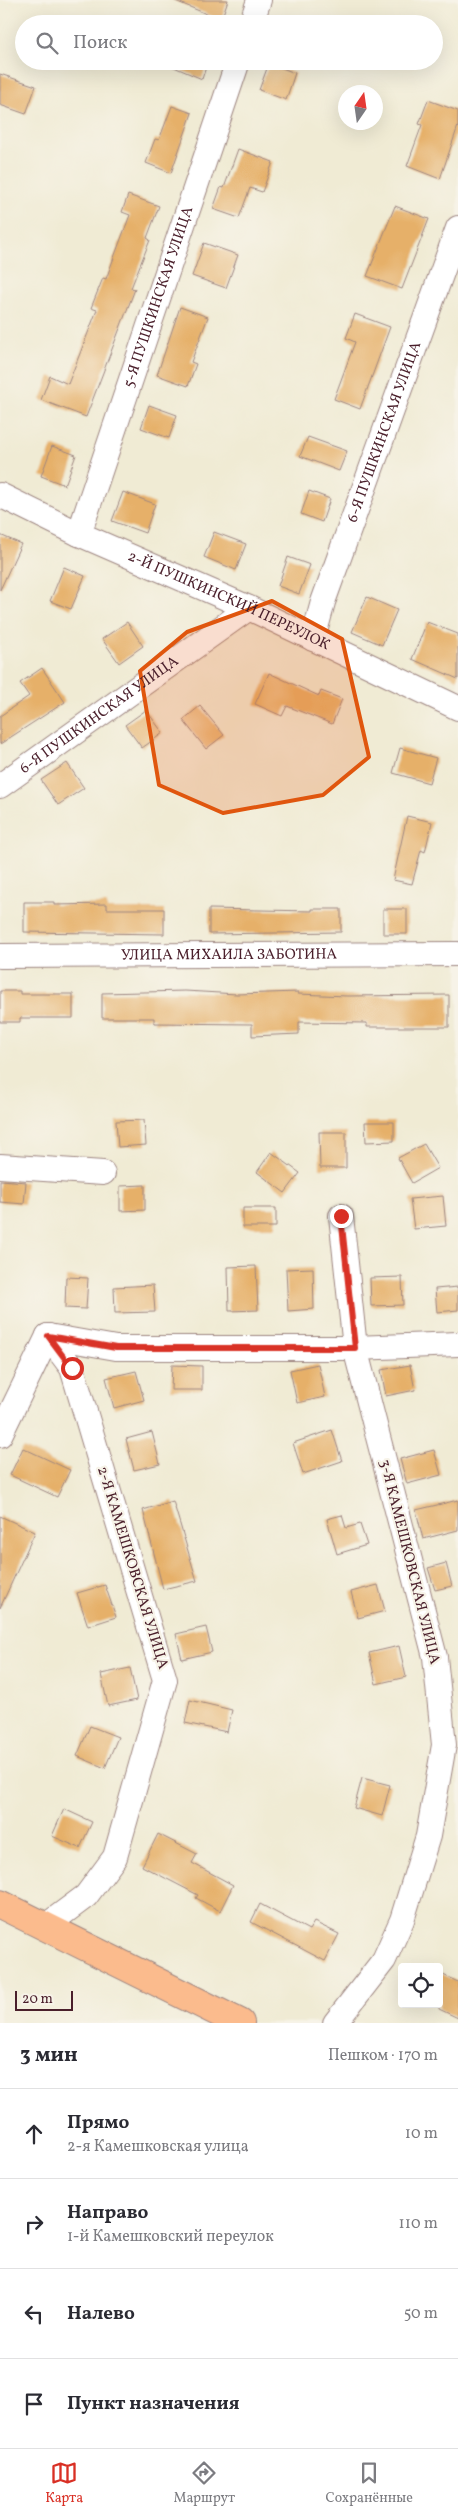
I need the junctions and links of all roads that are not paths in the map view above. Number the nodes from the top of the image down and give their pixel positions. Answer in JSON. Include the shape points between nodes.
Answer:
{"nodes":[{"id":1,"x":259,"y":0,"type":"edge"},
{"id":2,"x":254,"y":15,"type":"edge"},
{"id":3,"x":235,"y":70,"type":"edge"},
{"id":4,"x":458,"y":228,"type":"edge"},
{"id":5,"x":0,"y":495,"type":"edge"},
{"id":6,"x":79,"y":534,"type":"junction"},
{"id":7,"x":249,"y":608,"type":"junction"},
{"id":8,"x":313,"y":639,"type":"junction"},
{"id":9,"x":458,"y":708,"type":"edge"},
{"id":10,"x":0,"y":786,"type":"edge"},
{"id":11,"x":458,"y":954,"type":"edge"},
{"id":12,"x":0,"y":956,"type":"edge"},
{"id":13,"x":0,"y":1166,"type":"edge"},
{"id":14,"x":102,"y":1173,"type":"dead end"},
{"id":15,"x":341,"y":1216,"type":"dead end"},
{"id":16,"x":48,"y":1336,"type":"junction"},
{"id":17,"x":458,"y":1344,"type":"edge"},
{"id":18,"x":355,"y":1348,"type":"junction"},
{"id":19,"x":0,"y":1435,"type":"edge"},
{"id":20,"x":0,"y":1904,"type":"edge"},
{"id":21,"x":47,"y":1925,"type":"junction"},
{"id":22,"x":240,"y":2023,"type":"edge"},
{"id":23,"x":335,"y":2023,"type":"edge"}],
"edges":[{"from":1,"to":2,"type":"street"},
{"from":3,"to":6,"type":"street","name":"5-Я ПУШКИНСКАЯ УЛИЦА"},
{"from":4,"to":8,"type":"street","name":"6-Я ПУШКИНСКАЯ УЛИЦА"},
{"from":5,"to":6,"type":"street","name":"2-Й ПУШКИНСКИЙ ПЕРЕУЛОК"},
{"from":6,"to":7,"type":"street","name":"2-Й ПУШКИНСКИЙ ПЕРЕУЛОК"},
{"from":7,"to":8,"type":"street","name":"2-Й ПУШКИНСКИЙ ПЕРЕУЛОК"},
{"from":7,"to":10,"type":"street","name":"6-Я ПУШКИНСКАЯ УЛИЦА"},
{"from":8,"to":9,"type":"street","name":"2-Й ПУШКИНСКИЙ ПЕРЕУЛОК"},
{"from":11,"to":12,"type":"street","name":"УЛИЦА МИХАИЛА ЗАБОТИНА"},
{"from":13,"to":14,"type":"street"},
{"from":15,"to":18,"type":"street","name":"3-Я КАМЕШКОВСКАЯ УЛИЦА"},
{"from":16,"to":18,"type":"street","via":[[116,1348]]},
{"from":16,"to":19,"type":"street"},
{"from":16,"to":21,"type":"street","name":"2-Я КАМЕШКОВСКАЯ УЛИЦА","via":[[72,1368],[165,1680],[115,1857],[86,1896]]},
{"from":17,"to":18,"type":"street"},
{"from":18,"to":23,"type":"street","name":"3-Я КАМЕШКОВСКАЯ УЛИЦА","via":[[434,1657],[444,1745],[428,1836],[402,1920],[384,1960]]},
{"from":20,"to":21,"type":"main road"},
{"from":21,"to":22,"type":"main road"}]}
